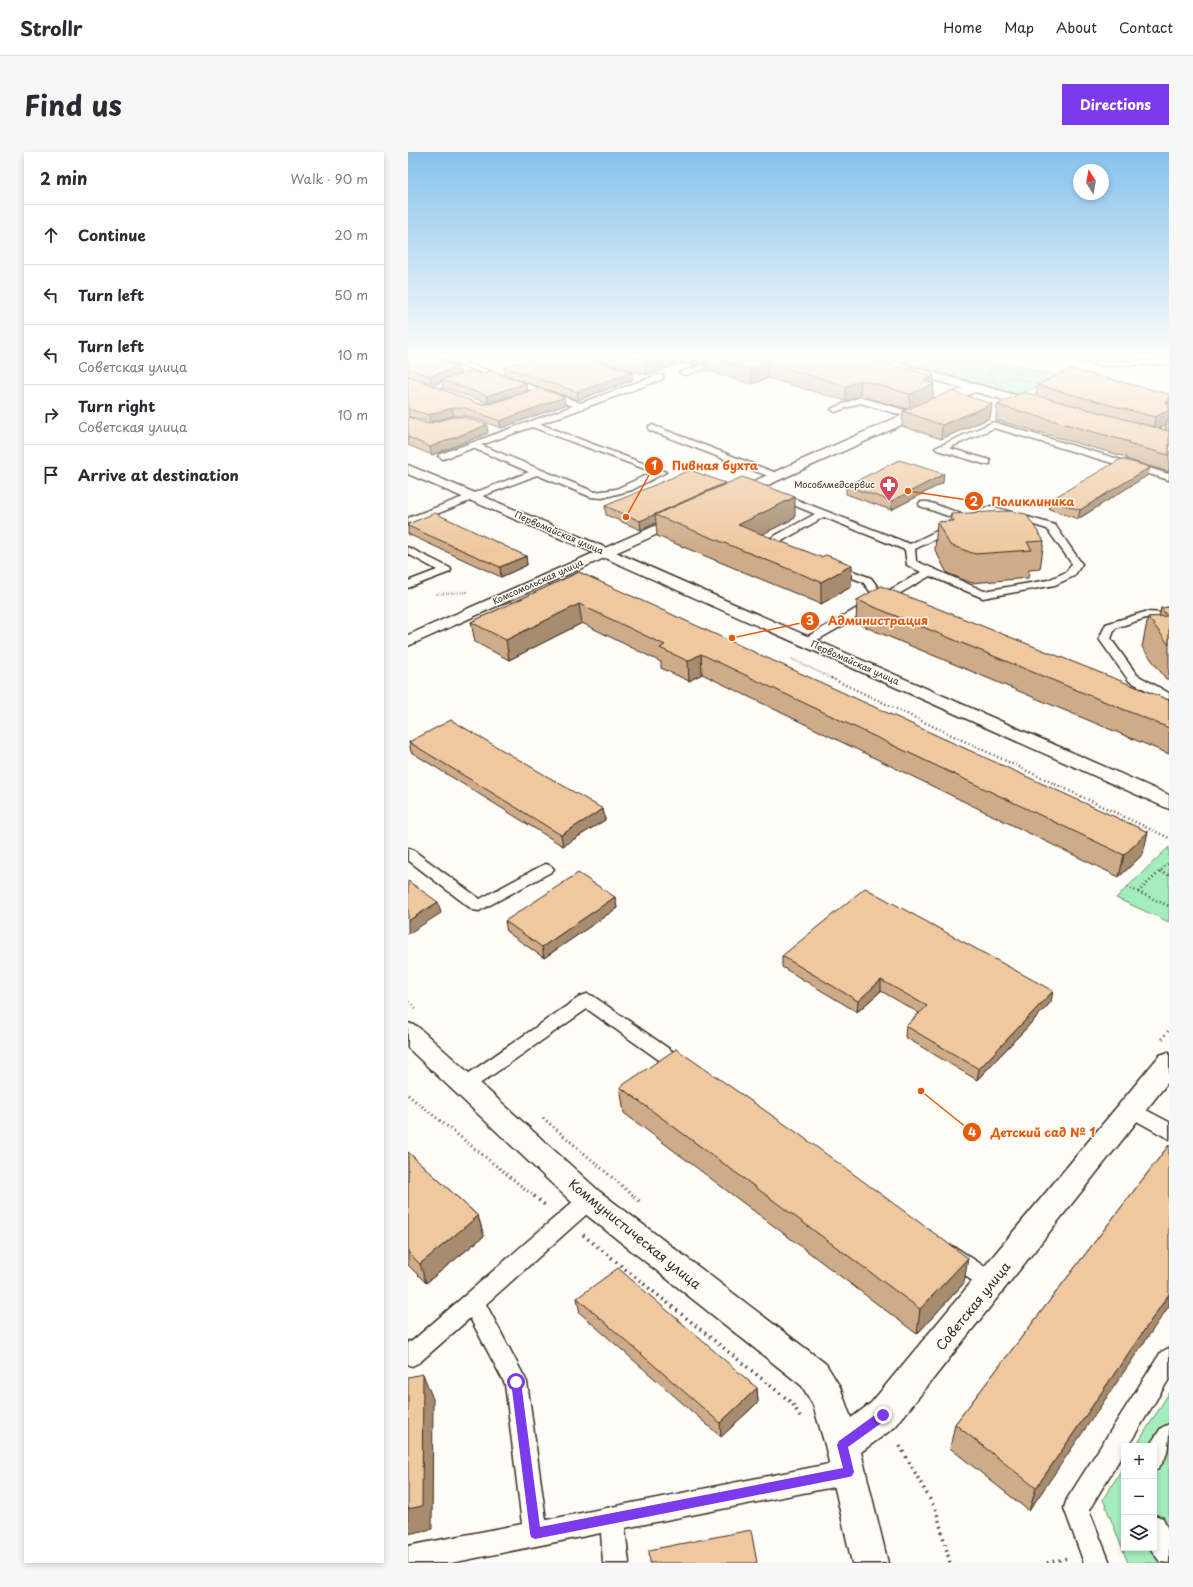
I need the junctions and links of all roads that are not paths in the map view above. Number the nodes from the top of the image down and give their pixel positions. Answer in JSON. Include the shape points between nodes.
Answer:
{"nodes":[{"id":1,"x":543,"y":420,"type":"edge"},
{"id":2,"x":901,"y":420,"type":"edge"},
{"id":3,"x":532,"y":424,"type":"junction"},
{"id":4,"x":652,"y":428,"type":"dead end"},
{"id":5,"x":489,"y":429,"type":"edge"},
{"id":6,"x":503,"y":434,"type":"junction"},
{"id":7,"x":473,"y":446,"type":"junction"},
{"id":8,"x":444,"y":456,"type":"dead end"},
{"id":9,"x":987,"y":462,"type":"dead end"},
{"id":10,"x":408,"y":469,"type":"edge"},
{"id":11,"x":537,"y":472,"type":"junction"},
{"id":12,"x":776,"y":476,"type":"junction"},
{"id":13,"x":1169,"y":477,"type":"edge"},
{"id":14,"x":754,"y":486,"type":"junction"},
{"id":15,"x":473,"y":497,"type":"junction"},
{"id":16,"x":719,"y":502,"type":"edge"},
{"id":17,"x":924,"y":504,"type":"dead end"},
{"id":18,"x":698,"y":511,"type":"edge"},
{"id":19,"x":824,"y":513,"type":"junction"},
{"id":20,"x":968,"y":520,"type":"junction"},
{"id":21,"x":408,"y":522,"type":"edge"},
{"id":22,"x":910,"y":548,"type":"junction"},
{"id":23,"x":408,"y":550,"type":"edge"},
{"id":24,"x":793,"y":551,"type":"edge"},
{"id":25,"x":605,"y":552,"type":"junction"},
{"id":26,"x":823,"y":562,"type":"edge"},
{"id":27,"x":930,"y":571,"type":"junction"},
{"id":28,"x":408,"y":585,"type":"edge"},
{"id":29,"x":881,"y":600,"type":"junction"},
{"id":30,"x":896,"y":605,"type":"edge"},
{"id":31,"x":1169,"y":616,"type":"edge"},
{"id":32,"x":408,"y":641,"type":"edge"},
{"id":33,"x":807,"y":642,"type":"junction"},
{"id":34,"x":1158,"y":691,"type":"junction"},
{"id":35,"x":1169,"y":698,"type":"edge"},
{"id":36,"x":1148,"y":701,"type":"edge"},
{"id":37,"x":1169,"y":803,"type":"edge"},
{"id":38,"x":408,"y":853,"type":"edge"},
{"id":39,"x":546,"y":868,"type":"dead end"},
{"id":40,"x":408,"y":1033,"type":"edge"},
{"id":41,"x":1169,"y":1062,"type":"edge"},
{"id":42,"x":698,"y":1078,"type":"edge"},
{"id":43,"x":465,"y":1085,"type":"junction"},
{"id":44,"x":1131,"y":1109,"type":"junction"},
{"id":45,"x":1169,"y":1132,"type":"edge"},
{"id":46,"x":589,"y":1200,"type":"junction"},
{"id":47,"x":940,"y":1247,"type":"edge"},
{"id":48,"x":992,"y":1283,"type":"junction"},
{"id":49,"x":473,"y":1302,"type":"junction"},
{"id":50,"x":408,"y":1351,"type":"edge"},
{"id":51,"x":1169,"y":1359,"type":"edge"},
{"id":52,"x":1169,"y":1436,"type":"edge"},
{"id":53,"x":1157,"y":1454,"type":"edge"},
{"id":54,"x":845,"y":1458,"type":"junction"},
{"id":55,"x":612,"y":1519,"type":"junction"},
{"id":56,"x":535,"y":1533,"type":"junction"},
{"id":57,"x":1157,"y":1535,"type":"edge"},
{"id":58,"x":1169,"y":1553,"type":"edge"},
{"id":59,"x":408,"y":1559,"type":"edge"},
{"id":60,"x":616,"y":1563,"type":"edge"},
{"id":61,"x":870,"y":1563,"type":"edge"},
{"id":62,"x":1097,"y":1563,"type":"edge"}],
"edges":[{"from":1,"to":3,"type":"lane"},
{"from":2,"to":12,"type":"street"},
{"from":3,"to":6,"type":"lane"},
{"from":3,"to":11,"type":"lane","via":[[661,472],[611,494],[594,495]]},
{"from":4,"to":12,"type":"lane"},
{"from":5,"to":6,"type":"lane"},
{"from":6,"to":7,"type":"lane"},
{"from":7,"to":8,"type":"lane"},
{"from":7,"to":11,"type":"lane"},
{"from":9,"to":13,"type":"lane","via":[[940,448],[993,425]]},
{"from":10,"to":15,"type":"street","name":"Первомайская улица"},
{"from":11,"to":15,"type":"lane"},
{"from":12,"to":14,"type":"street"},
{"from":14,"to":16,"type":"street"},
{"from":14,"to":19,"type":"lane"},
{"from":15,"to":21,"type":"lane"},
{"from":15,"to":25,"type":"street","name":"Первомайская улица"},
{"from":17,"to":20,"type":"lane"},
{"from":18,"to":25,"type":"street","name":"Комсомольская улица"},
{"from":19,"to":22,"type":"lane"},
{"from":19,"to":24,"type":"lane","via":[[771,542]]},
{"from":20,"to":22,"type":"lane"},
{"from":20,"to":27,"type":"lane","via":[[991,509],[1051,528],[1077,564],[1070,574],[1051,583],[983,595]]},
{"from":22,"to":27,"type":"lane","via":[[911,563]]},
{"from":23,"to":28,"type":"lane","via":[[446,570]]},
{"from":25,"to":32,"type":"street","name":"Комсомольская улица"},
{"from":25,"to":33,"type":"street","name":"Первомайская улица"},
{"from":26,"to":29,"type":"lane","via":[[867,580]]},
{"from":27,"to":29,"type":"lane"},
{"from":29,"to":30,"type":"lane"},
{"from":29,"to":33,"type":"lane"},
{"from":31,"to":34,"type":"lane","via":[[1145,615],[1110,626],[1104,639],[1134,678]]},
{"from":33,"to":37,"type":"street","name":"Первомайская улица"},
{"from":34,"to":35,"type":"lane"},
{"from":34,"to":36,"type":"lane"},
{"from":38,"to":39,"type":"lane","via":[[479,906]]},
{"from":40,"to":43,"type":"street","name":"Коммунистическая улица"},
{"from":41,"to":44,"type":"street","name":"Советская улица"},
{"from":42,"to":43,"type":"lane","via":[[587,1000]]},
{"from":43,"to":46,"type":"street","name":"Коммунистическая улица"},
{"from":44,"to":45,"type":"lane"},
{"from":44,"to":48,"type":"street","name":"Советская улица"},
{"from":46,"to":49,"type":"lane"},
{"from":46,"to":54,"type":"street","name":"Коммунистическая улица","via":[[814,1375],[828,1399]]},
{"from":47,"to":48,"type":"lane"},
{"from":48,"to":54,"type":"street","name":"Советская улица"},
{"from":49,"to":50,"type":"lane","via":[[412,1355]]},
{"from":49,"to":56,"type":"lane","via":[[516,1382]]},
{"from":51,"to":62,"type":"lane","via":[[1076,1508]]},
{"from":52,"to":53,"type":"lane"},
{"from":54,"to":55,"type":"lane"},
{"from":54,"to":61,"type":"street"},
{"from":55,"to":56,"type":"lane"},
{"from":55,"to":60,"type":"lane"},
{"from":56,"to":59,"type":"lane"},
{"from":57,"to":58,"type":"lane"}]}
